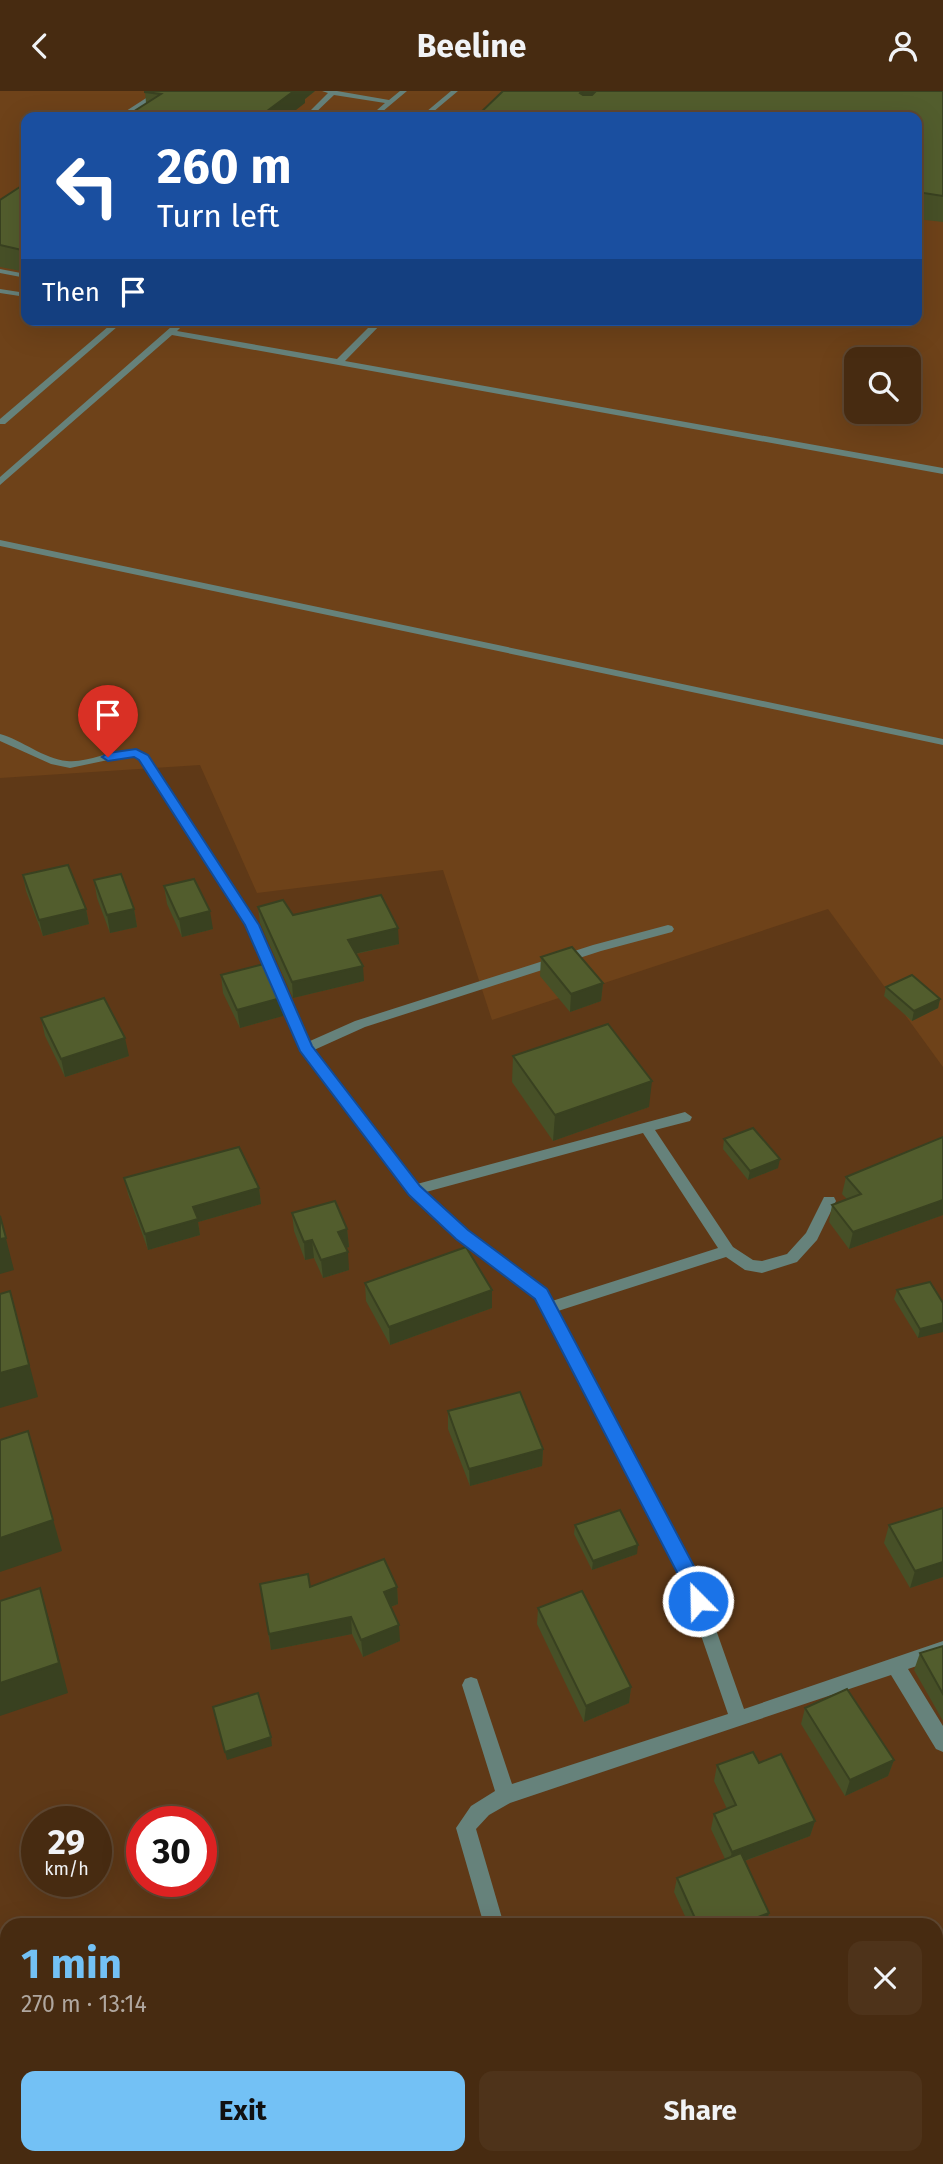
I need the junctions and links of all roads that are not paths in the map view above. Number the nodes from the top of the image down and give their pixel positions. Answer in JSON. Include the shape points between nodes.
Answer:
{"nodes":[{"id":1,"x":162,"y":91,"type":"edge"},
{"id":2,"x":404,"y":91,"type":"edge"},
{"id":3,"x":455,"y":91,"type":"edge"},
{"id":4,"x":329,"y":92,"type":"edge"},
{"id":5,"x":391,"y":102,"type":"junction"},
{"id":6,"x":128,"y":112,"type":"edge"},
{"id":7,"x":311,"y":112,"type":"edge"},
{"id":8,"x":378,"y":112,"type":"edge"},
{"id":9,"x":430,"y":112,"type":"edge"},
{"id":10,"x":0,"y":271,"type":"edge"},
{"id":11,"x":21,"y":274,"type":"edge"},
{"id":12,"x":0,"y":291,"type":"edge"},
{"id":13,"x":21,"y":294,"type":"edge"},
{"id":14,"x":115,"y":326,"type":"edge"},
{"id":15,"x":178,"y":326,"type":"edge"},
{"id":16,"x":375,"y":326,"type":"edge"},
{"id":17,"x":171,"y":332,"type":"junction"},
{"id":18,"x":339,"y":362,"type":"junction"},
{"id":19,"x":2,"y":422,"type":"edge"},
{"id":20,"x":943,"y":471,"type":"edge"},
{"id":21,"x":0,"y":482,"type":"edge"},
{"id":22,"x":0,"y":543,"type":"edge"},
{"id":23,"x":0,"y":737,"type":"edge"},
{"id":24,"x":943,"y":741,"type":"edge"},
{"id":25,"x":668,"y":929,"type":"dead end"},
{"id":26,"x":306,"y":1048,"type":"junction"},
{"id":27,"x":685,"y":1117,"type":"dead end"},
{"id":28,"x":647,"y":1129,"type":"junction"},
{"id":29,"x":414,"y":1191,"type":"junction"},
{"id":30,"x":829,"y":1201,"type":"dead end"},
{"id":31,"x":728,"y":1251,"type":"junction"},
{"id":32,"x":549,"y":1308,"type":"junction"},
{"id":33,"x":943,"y":1649,"type":"edge"},
{"id":34,"x":895,"y":1665,"type":"junction"},
{"id":35,"x":471,"y":1685,"type":"dead end"},
{"id":36,"x":739,"y":1719,"type":"junction"},
{"id":37,"x":943,"y":1742,"type":"edge"},
{"id":38,"x":506,"y":1795,"type":"junction"},
{"id":39,"x":492,"y":1918,"type":"edge"}],
"edges":[{"from":1,"to":6,"type":"street"},
{"from":2,"to":5,"type":"street"},
{"from":3,"to":9,"type":"street"},
{"from":4,"to":5,"type":"street"},
{"from":4,"to":7,"type":"street"},
{"from":5,"to":8,"type":"street"},
{"from":10,"to":11,"type":"street"},
{"from":12,"to":13,"type":"street"},
{"from":14,"to":19,"type":"street"},
{"from":15,"to":17,"type":"street"},
{"from":16,"to":18,"type":"street"},
{"from":17,"to":18,"type":"street"},
{"from":17,"to":21,"type":"street"},
{"from":18,"to":20,"type":"street"},
{"from":22,"to":24,"type":"street"},
{"from":23,"to":26,"type":"street","via":[[70,765],[127,753],[144,758],[252,925]]},
{"from":25,"to":26,"type":"street","via":[[360,1024]]},
{"from":26,"to":29,"type":"street"},
{"from":27,"to":28,"type":"street"},
{"from":28,"to":29,"type":"street"},
{"from":28,"to":31,"type":"street"},
{"from":29,"to":32,"type":"street","via":[[462,1235],[541,1294]]},
{"from":30,"to":31,"type":"street","via":[[812,1236],[792,1258],[750,1266]]},
{"from":31,"to":32,"type":"street"},
{"from":32,"to":36,"type":"street","via":[[690,1579]]},
{"from":33,"to":34,"type":"street"},
{"from":34,"to":36,"type":"street"},
{"from":34,"to":37,"type":"street"},
{"from":35,"to":38,"type":"street"},
{"from":36,"to":38,"type":"street"},
{"from":38,"to":39,"type":"street","via":[[472,1815],[466,1828]]}]}
